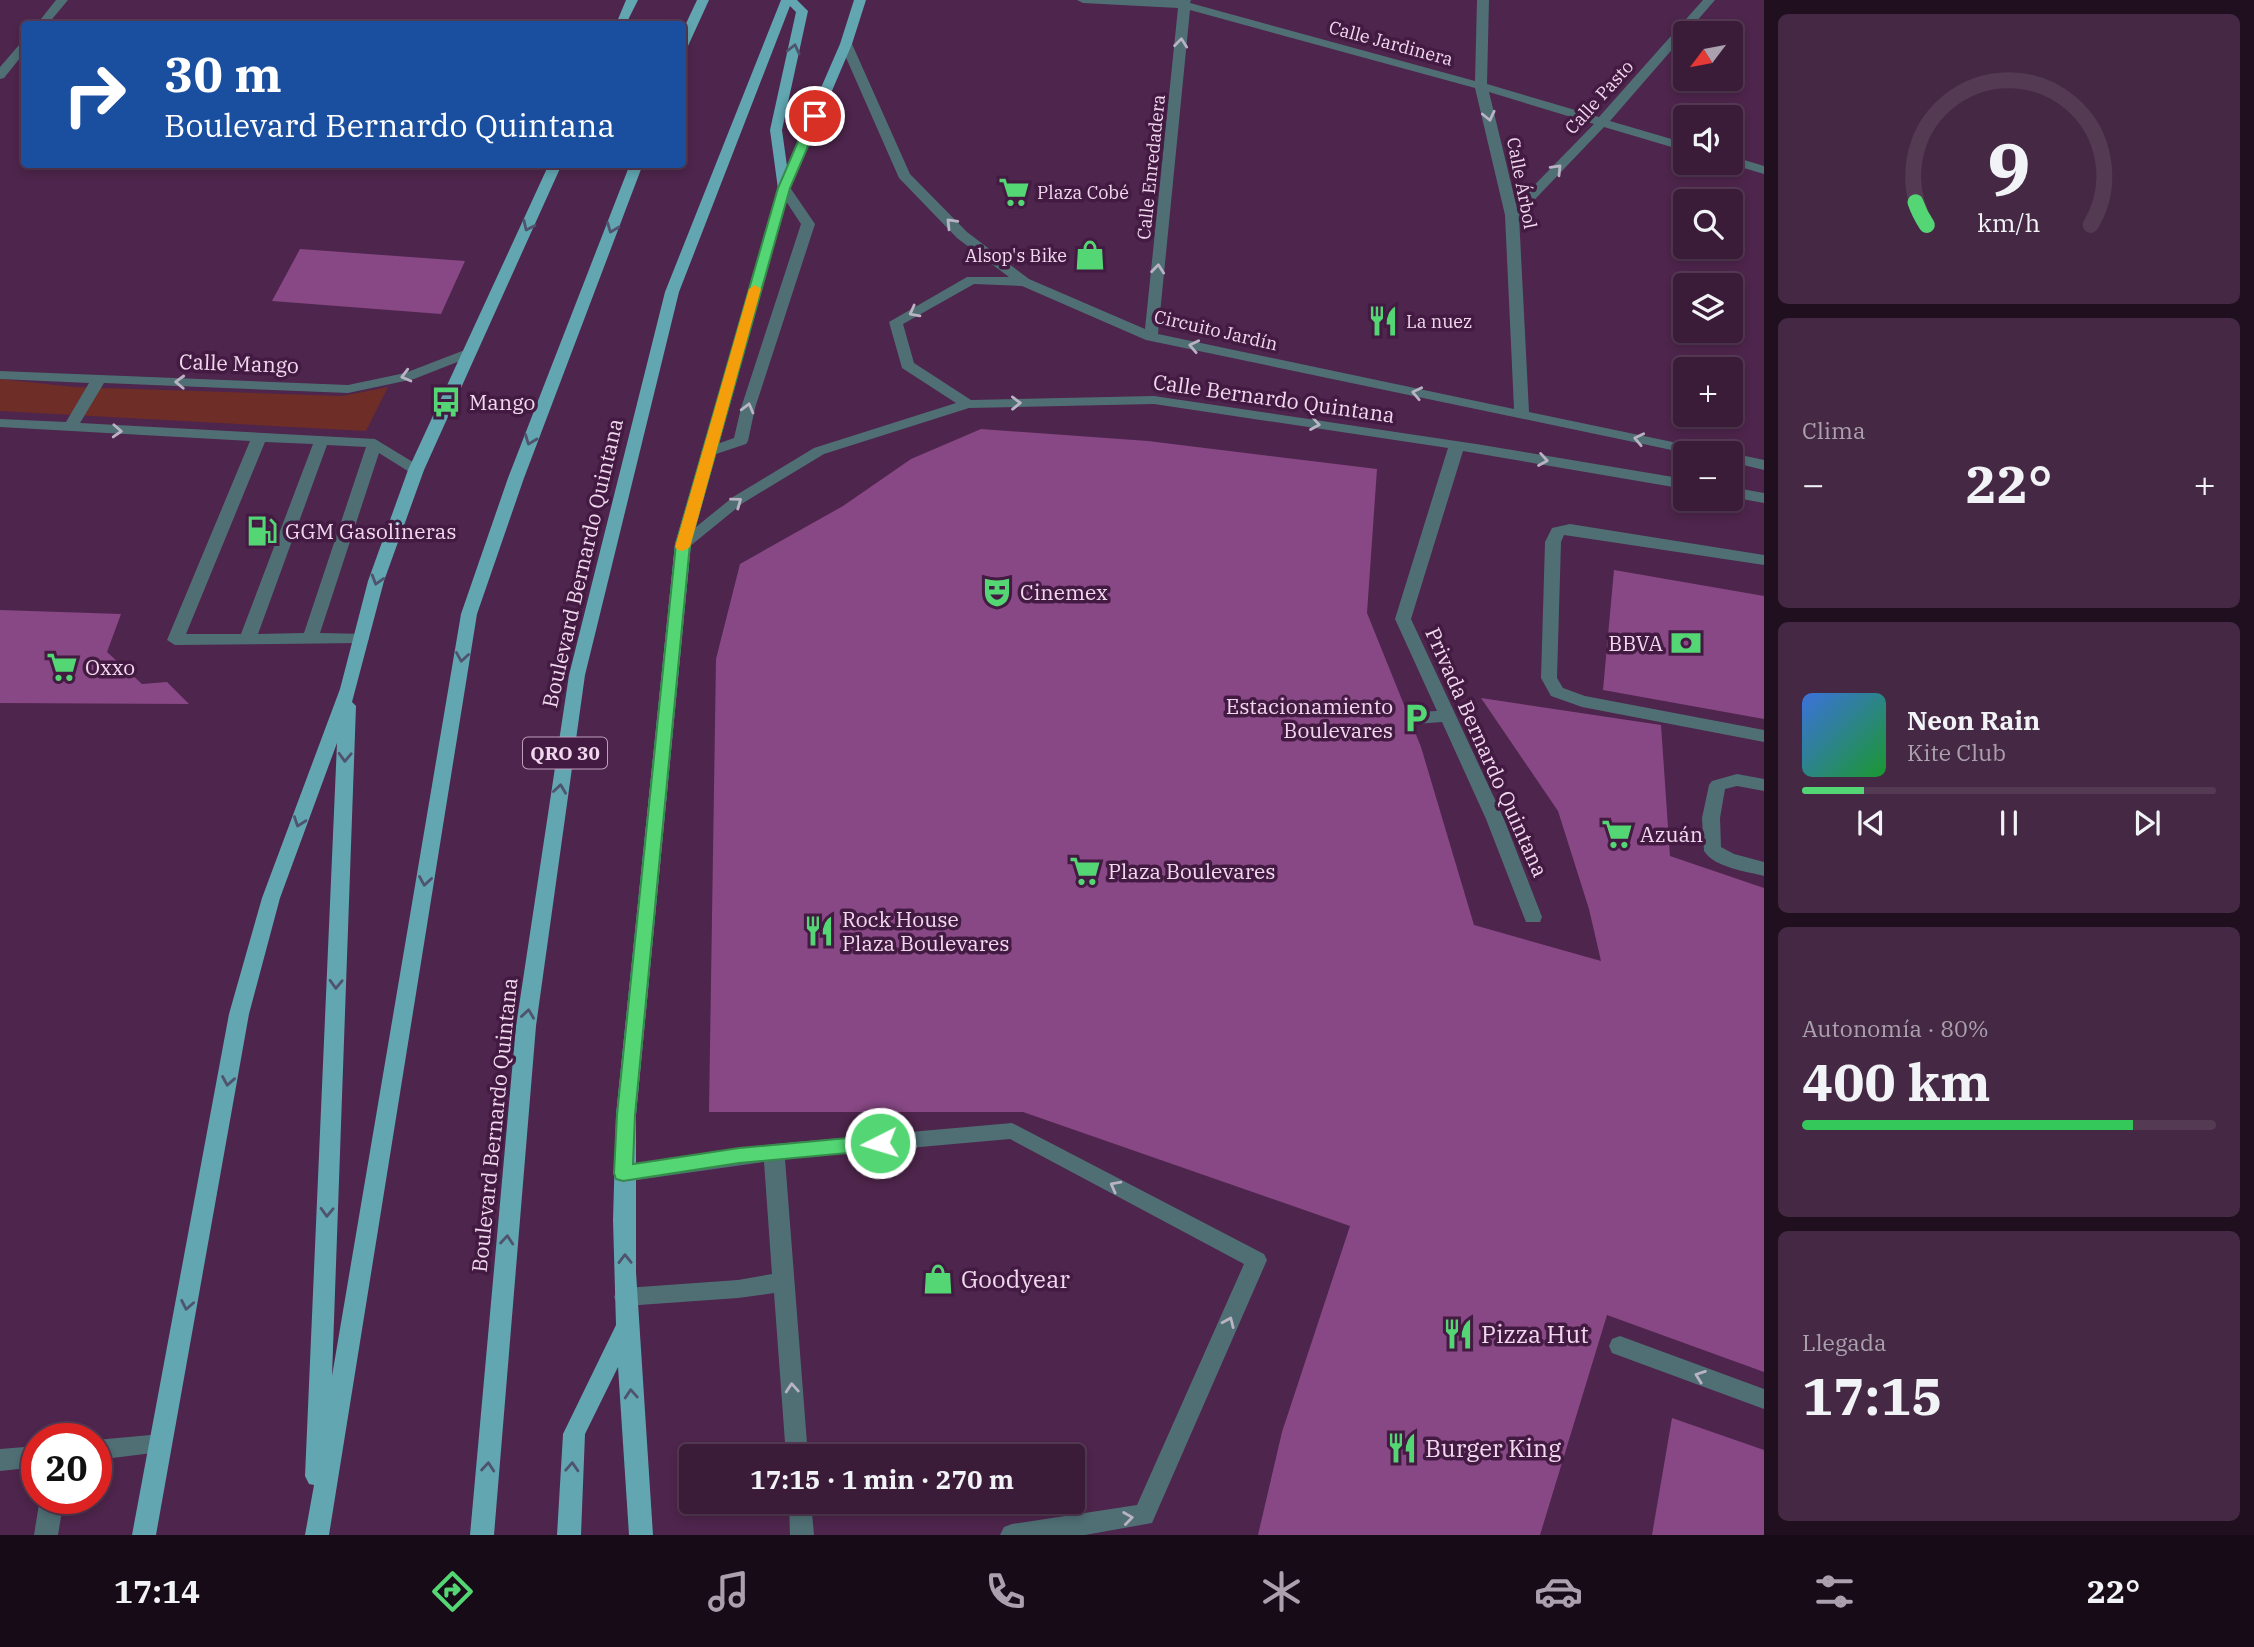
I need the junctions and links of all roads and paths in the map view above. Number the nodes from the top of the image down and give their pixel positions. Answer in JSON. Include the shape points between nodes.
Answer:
{"nodes":[{"id":1,"x":62,"y":0,"type":"edge"},
{"id":2,"x":632,"y":0,"type":"edge"},
{"id":3,"x":703,"y":0,"type":"edge"},
{"id":4,"x":789,"y":0,"type":"edge"},
{"id":5,"x":860,"y":0,"type":"edge"},
{"id":6,"x":1083,"y":0,"type":"edge"},
{"id":7,"x":1483,"y":0,"type":"edge"},
{"id":8,"x":1709,"y":0,"type":"edge"},
{"id":9,"x":1185,"y":3,"type":"edge"},
{"id":10,"x":44,"y":21,"type":"edge"},
{"id":11,"x":622,"y":21,"type":"edge"},
{"id":12,"x":686,"y":37,"type":"edge"},
{"id":13,"x":846,"y":44,"type":"junction"},
{"id":14,"x":21,"y":50,"type":"edge"},
{"id":15,"x":0,"y":75,"type":"edge"},
{"id":16,"x":1482,"y":86,"type":"junction"},
{"id":17,"x":1601,"y":123,"type":"junction"},
{"id":18,"x":1673,"y":144,"type":"edge"},
{"id":19,"x":1743,"y":164,"type":"edge"},
{"id":20,"x":554,"y":168,"type":"edge"},
{"id":21,"x":635,"y":168,"type":"edge"},
{"id":22,"x":1764,"y":170,"type":"edge"},
{"id":23,"x":784,"y":188,"type":"junction"},
{"id":24,"x":1512,"y":215,"type":"junction"},
{"id":25,"x":1024,"y":282,"type":"junction"},
{"id":26,"x":1151,"y":337,"type":"junction"},
{"id":27,"x":470,"y":352,"type":"junction"},
{"id":28,"x":0,"y":375,"type":"edge"},
{"id":29,"x":99,"y":379,"type":"junction"},
{"id":30,"x":968,"y":404,"type":"junction"},
{"id":31,"x":1522,"y":416,"type":"junction"},
{"id":32,"x":0,"y":423,"type":"edge"},
{"id":33,"x":70,"y":428,"type":"junction"},
{"id":34,"x":258,"y":438,"type":"junction"},
{"id":35,"x":321,"y":442,"type":"junction"},
{"id":36,"x":374,"y":443,"type":"junction"},
{"id":37,"x":1457,"y":445,"type":"junction"},
{"id":38,"x":1673,"y":446,"type":"edge"},
{"id":39,"x":708,"y":452,"type":"junction"},
{"id":40,"x":1743,"y":460,"type":"edge"},
{"id":41,"x":1763,"y":462,"type":"edge"},
{"id":42,"x":416,"y":470,"type":"junction"},
{"id":43,"x":1673,"y":482,"type":"edge"},
{"id":44,"x":1743,"y":494,"type":"edge"},
{"id":45,"x":1764,"y":498,"type":"edge"},
{"id":46,"x":683,"y":544,"type":"junction"},
{"id":47,"x":1764,"y":560,"type":"edge"},
{"id":48,"x":361,"y":638,"type":"junction"},
{"id":49,"x":247,"y":639,"type":"junction"},
{"id":50,"x":310,"y":639,"type":"junction"},
{"id":51,"x":348,"y":689,"type":"junction"},
{"id":52,"x":1447,"y":716,"type":"junction"},
{"id":53,"x":1416,"y":718,"type":"dead end"},
{"id":54,"x":1764,"y":736,"type":"edge"},
{"id":55,"x":1764,"y":785,"type":"edge"},
{"id":56,"x":1764,"y":869,"type":"edge"},
{"id":57,"x":1533,"y":917,"type":"dead end"},
{"id":58,"x":775,"y":1152,"type":"junction"},
{"id":59,"x":623,"y":1173,"type":"junction"},
{"id":60,"x":785,"y":1282,"type":"junction"},
{"id":61,"x":625,"y":1297,"type":"junction"},
{"id":62,"x":626,"y":1327,"type":"junction"},
{"id":63,"x":1620,"y":1346,"type":"dead end"},
{"id":64,"x":1764,"y":1399,"type":"edge"},
{"id":65,"x":161,"y":1444,"type":"junction"},
{"id":66,"x":796,"y":1444,"type":"edge"},
{"id":67,"x":112,"y":1449,"type":"edge"},
{"id":68,"x":21,"y":1458,"type":"edge"},
{"id":69,"x":0,"y":1460,"type":"edge"},
{"id":70,"x":49,"y":1514,"type":"edge"},
{"id":71,"x":801,"y":1514,"type":"edge"},
{"id":72,"x":46,"y":1535,"type":"edge"},
{"id":73,"x":144,"y":1535,"type":"edge"},
{"id":74,"x":316,"y":1535,"type":"edge"},
{"id":75,"x":482,"y":1535,"type":"edge"},
{"id":76,"x":569,"y":1535,"type":"edge"},
{"id":77,"x":641,"y":1535,"type":"edge"},
{"id":78,"x":802,"y":1535,"type":"edge"},
{"id":79,"x":1012,"y":1535,"type":"edge"}],
"edges":[{"from":1,"to":10,"type":"street"},
{"from":2,"to":11,"type":"main road"},
{"from":3,"to":12,"type":"main road"},
{"from":23,"to":4,"type":"main road","one_way":true,"via":[[776,130],[802,11]]},
{"from":75,"to":4,"type":"main road","name":"Boulevard Bernardo Quintana","number":"QRO 30","one_way":true,"via":[[526,1026],[577,675],[672,292]]},
{"from":5,"to":13,"type":"main road"},
{"from":6,"to":9,"type":"street","name":"Calle Jardinera"},
{"from":7,"to":16,"type":"street","name":"Calle Árbol"},
{"from":8,"to":17,"type":"street","name":"Calle Pasto"},
{"from":9,"to":16,"type":"street","name":"Calle Jardinera"},
{"from":26,"to":9,"type":"street","name":"Calle Enredadera","one_way":true},
{"from":13,"to":23,"type":"main road"},
{"from":25,"to":13,"type":"street","name":"Circuito Jardín","one_way":true,"via":[[962,234],[904,175]]},
{"from":14,"to":15,"type":"street"},
{"from":16,"to":17,"type":"street","name":"Calle Jardinera"},
{"from":16,"to":24,"type":"street","name":"Calle Árbol","one_way":true},
{"from":17,"to":18,"type":"street","name":"Calle Jardinera"},
{"from":24,"to":17,"type":"street","name":"Calle Pasto","one_way":true},
{"from":19,"to":22,"type":"street"},
{"from":20,"to":27,"type":"main road","one_way":true},
{"from":21,"to":74,"type":"main road","one_way":true,"via":[[516,478],[469,614]]},
{"from":23,"to":39,"type":"main road"},
{"from":39,"to":23,"type":"street","one_way":true,"via":[[741,441],[808,224]]},
{"from":24,"to":31,"type":"street","name":"Calle Árbol"},
{"from":25,"to":26,"type":"street","name":"Circuito Jardín"},
{"from":25,"to":30,"type":"street","one_way":true,"via":[[972,281],[896,322],[907,365]]},
{"from":31,"to":26,"type":"street","name":"Circuito Jardín","one_way":true},
{"from":27,"to":29,"type":"street","name":"Calle Mango","one_way":true,"via":[[409,376],[348,389]]},
{"from":27,"to":42,"type":"main road"},
{"from":28,"to":29,"type":"street","name":"Calle Mango"},
{"from":29,"to":33,"type":"street"},
{"from":30,"to":37,"type":"street","name":"Calle Bernardo Quintana","one_way":true,"via":[[1154,400]]},
{"from":46,"to":30,"type":"street","name":"Calle Bernardo Quintana","one_way":true,"via":[[738,500],[819,451]]},
{"from":38,"to":31,"type":"street","name":"Circuito Jardín","one_way":true},
{"from":32,"to":33,"type":"street"},
{"from":33,"to":34,"type":"street","one_way":true},
{"from":34,"to":35,"type":"street"},
{"from":34,"to":49,"type":"street","via":[[175,640]]},
{"from":35,"to":36,"type":"street"},
{"from":35,"to":49,"type":"street"},
{"from":36,"to":42,"type":"street"},
{"from":36,"to":50,"type":"street"},
{"from":37,"to":43,"type":"street","name":"Calle Bernardo Quintana","one_way":true},
{"from":37,"to":52,"type":"street","name":"Privada Bernardo Quintana","via":[[1403,619]]},
{"from":39,"to":46,"type":"main road"},
{"from":40,"to":41,"type":"street"},
{"from":42,"to":48,"type":"main road","one_way":true},
{"from":44,"to":45,"type":"street"},
{"from":46,"to":59,"type":"main road"},
{"from":47,"to":54,"type":"street","via":[[1570,529],[1559,531],[1553,542],[1549,678],[1557,692],[1582,701]]},
{"from":48,"to":50,"type":"street"},
{"from":48,"to":51,"type":"main road"},
{"from":49,"to":50,"type":"street"},
{"from":51,"to":65,"type":"main road","one_way":true,"via":[[271,898],[239,1014]]},
{"from":51,"to":74,"type":"main road","one_way":true},
{"from":52,"to":53,"type":"street"},
{"from":52,"to":57,"type":"street","name":"Privada Bernardo Quintana","via":[[1495,819]]},
{"from":55,"to":56,"type":"street","via":[[1737,780],[1718,785],[1711,842],[1713,851],[1728,859]]},
{"from":58,"to":59,"type":"street"},
{"from":58,"to":60,"type":"street"},
{"from":79,"to":58,"type":"street","one_way":true,"via":[[1144,1515],[1256,1260],[1012,1131]]},
{"from":61,"to":59,"type":"main road","one_way":true},
{"from":60,"to":61,"type":"street"},
{"from":66,"to":60,"type":"street","one_way":true},
{"from":61,"to":62,"type":"main road"},
{"from":76,"to":62,"type":"main road","one_way":true,"via":[[574,1434]]},
{"from":77,"to":62,"type":"main road","one_way":true},
{"from":64,"to":63,"type":"street","one_way":true},
{"from":65,"to":67,"type":"street"},
{"from":65,"to":73,"type":"main road"},
{"from":68,"to":69,"type":"street"},
{"from":70,"to":72,"type":"street"},
{"from":71,"to":78,"type":"street"}]}
